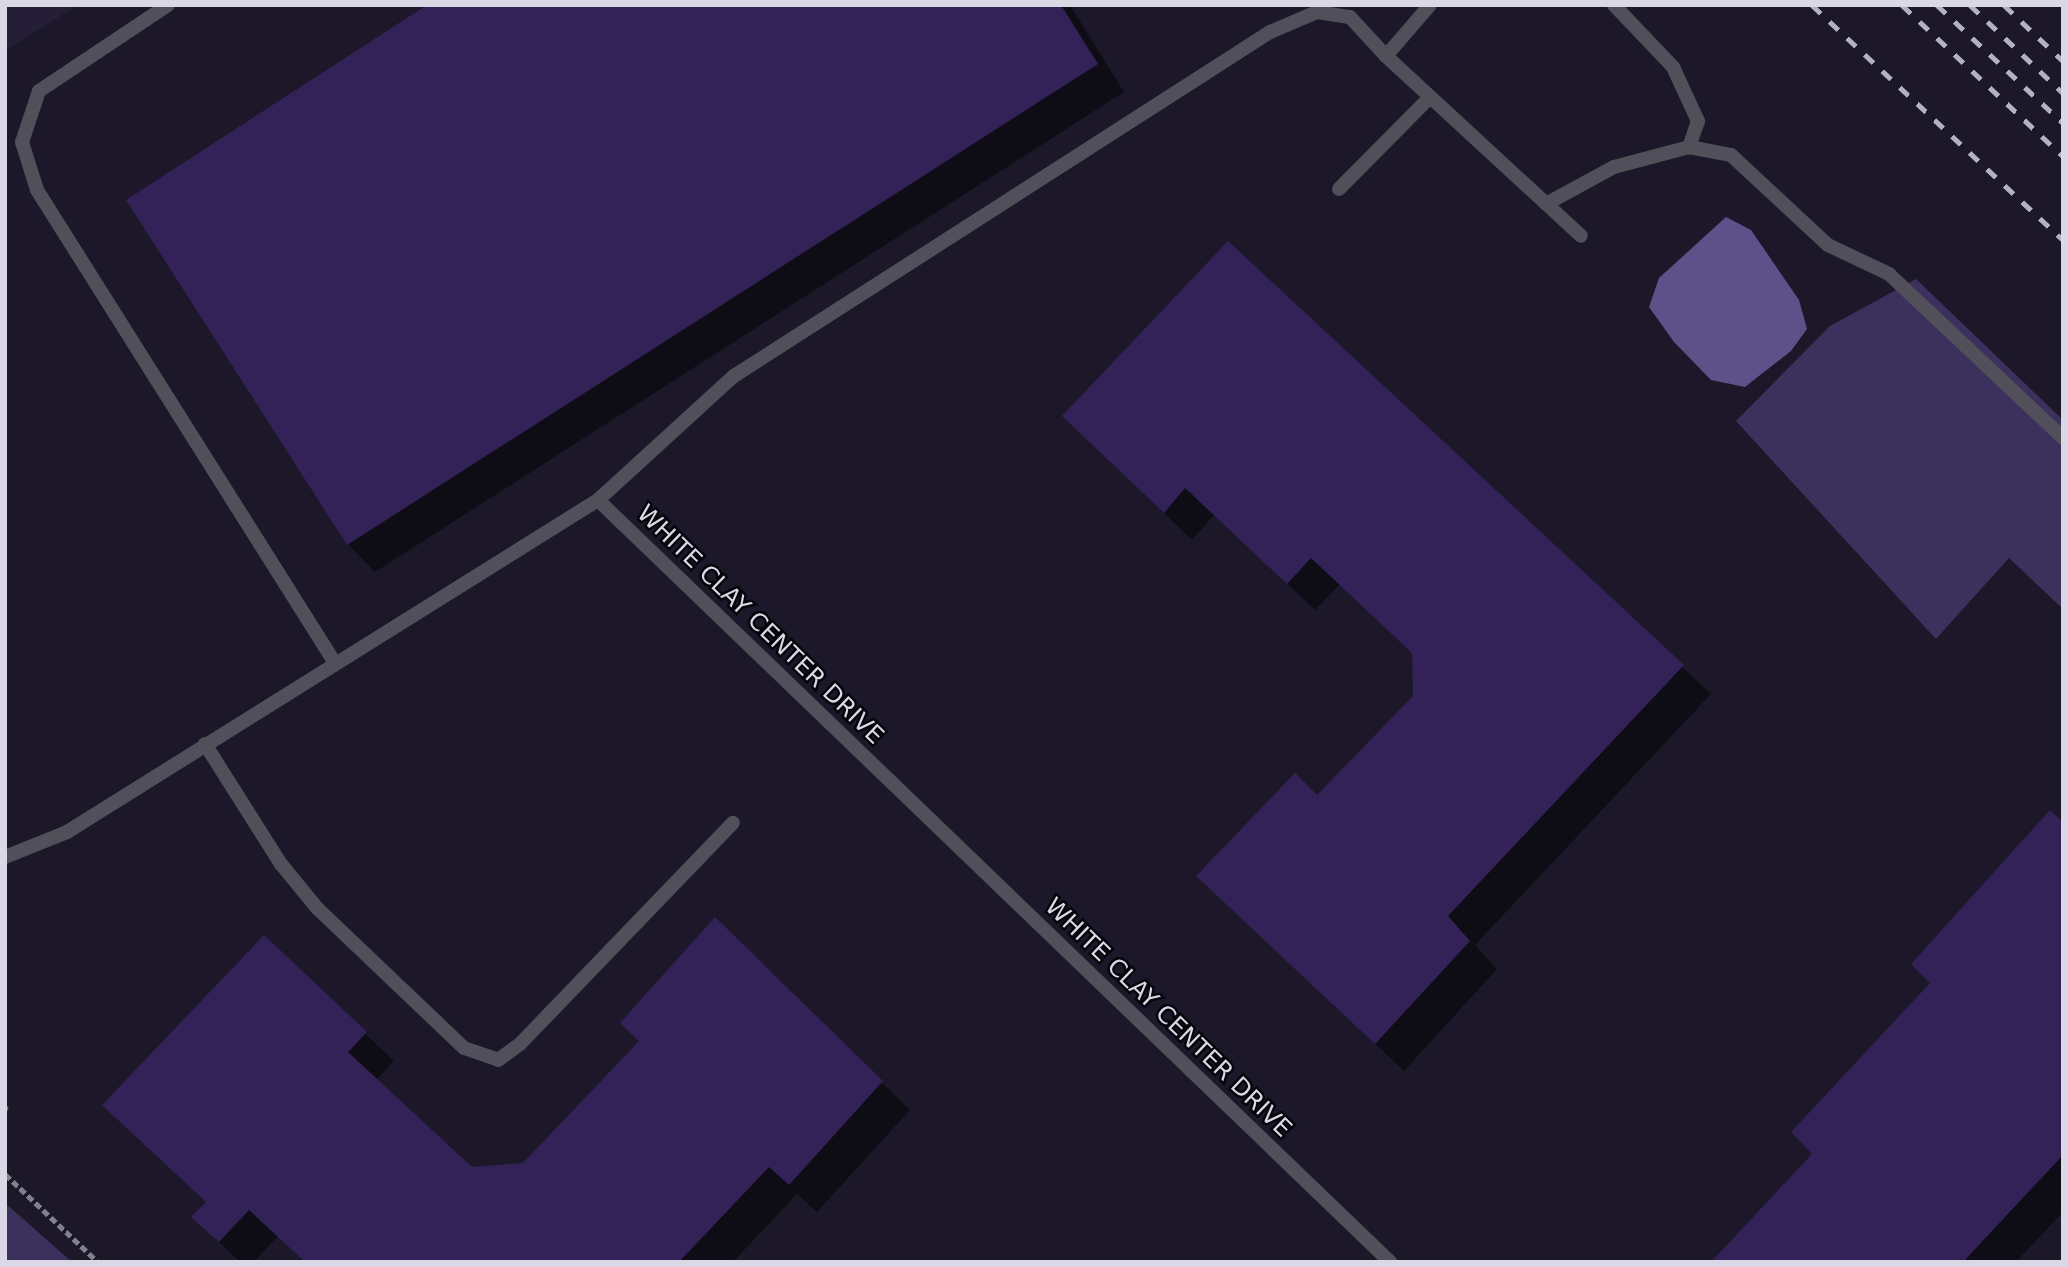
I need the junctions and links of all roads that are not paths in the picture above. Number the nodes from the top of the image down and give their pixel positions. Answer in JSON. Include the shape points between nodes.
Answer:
{"nodes":[{"id":1,"x":168,"y":5,"type":"edge"},
{"id":2,"x":1430,"y":5,"type":"edge"},
{"id":3,"x":1614,"y":5,"type":"edge"},
{"id":4,"x":1386,"y":56,"type":"junction"},
{"id":5,"x":1430,"y":97,"type":"junction"},
{"id":6,"x":1689,"y":147,"type":"junction"},
{"id":7,"x":1339,"y":188,"type":"dead end"},
{"id":8,"x":1546,"y":204,"type":"junction"},
{"id":9,"x":1581,"y":236,"type":"dead end"},
{"id":10,"x":2063,"y":438,"type":"edge"},
{"id":11,"x":598,"y":500,"type":"junction"},
{"id":12,"x":335,"y":663,"type":"junction"},
{"id":13,"x":205,"y":744,"type":"junction"},
{"id":14,"x":733,"y":823,"type":"dead end"},
{"id":15,"x":5,"y":857,"type":"edge"},
{"id":16,"x":1390,"y":1262,"type":"edge"}],
"edges":[{"from":1,"to":12,"type":"lane","via":[[39,91],[22,142],[37,190]]},
{"from":2,"to":4,"type":"lane"},
{"from":3,"to":6,"type":"lane","via":[[1673,67],[1698,121]]},
{"from":4,"to":5,"type":"lane"},
{"from":4,"to":11,"type":"lane","via":[[1350,17],[1317,12],[1270,32],[734,376]]},
{"from":5,"to":7,"type":"lane"},
{"from":5,"to":8,"type":"lane"},
{"from":6,"to":8,"type":"lane","via":[[1615,167]]},
{"from":6,"to":10,"type":"lane","via":[[1731,155],[1828,245],[1889,274]]},
{"from":8,"to":9,"type":"lane"},
{"from":11,"to":12,"type":"lane"},
{"from":11,"to":16,"type":"lane","name":"WHITE CLAY CENTER DRIVE"},
{"from":12,"to":13,"type":"lane"},
{"from":13,"to":14,"type":"lane","via":[[281,864],[317,908],[464,1048],[498,1060],[520,1044]]},
{"from":13,"to":15,"type":"lane","via":[[66,832]]}]}
